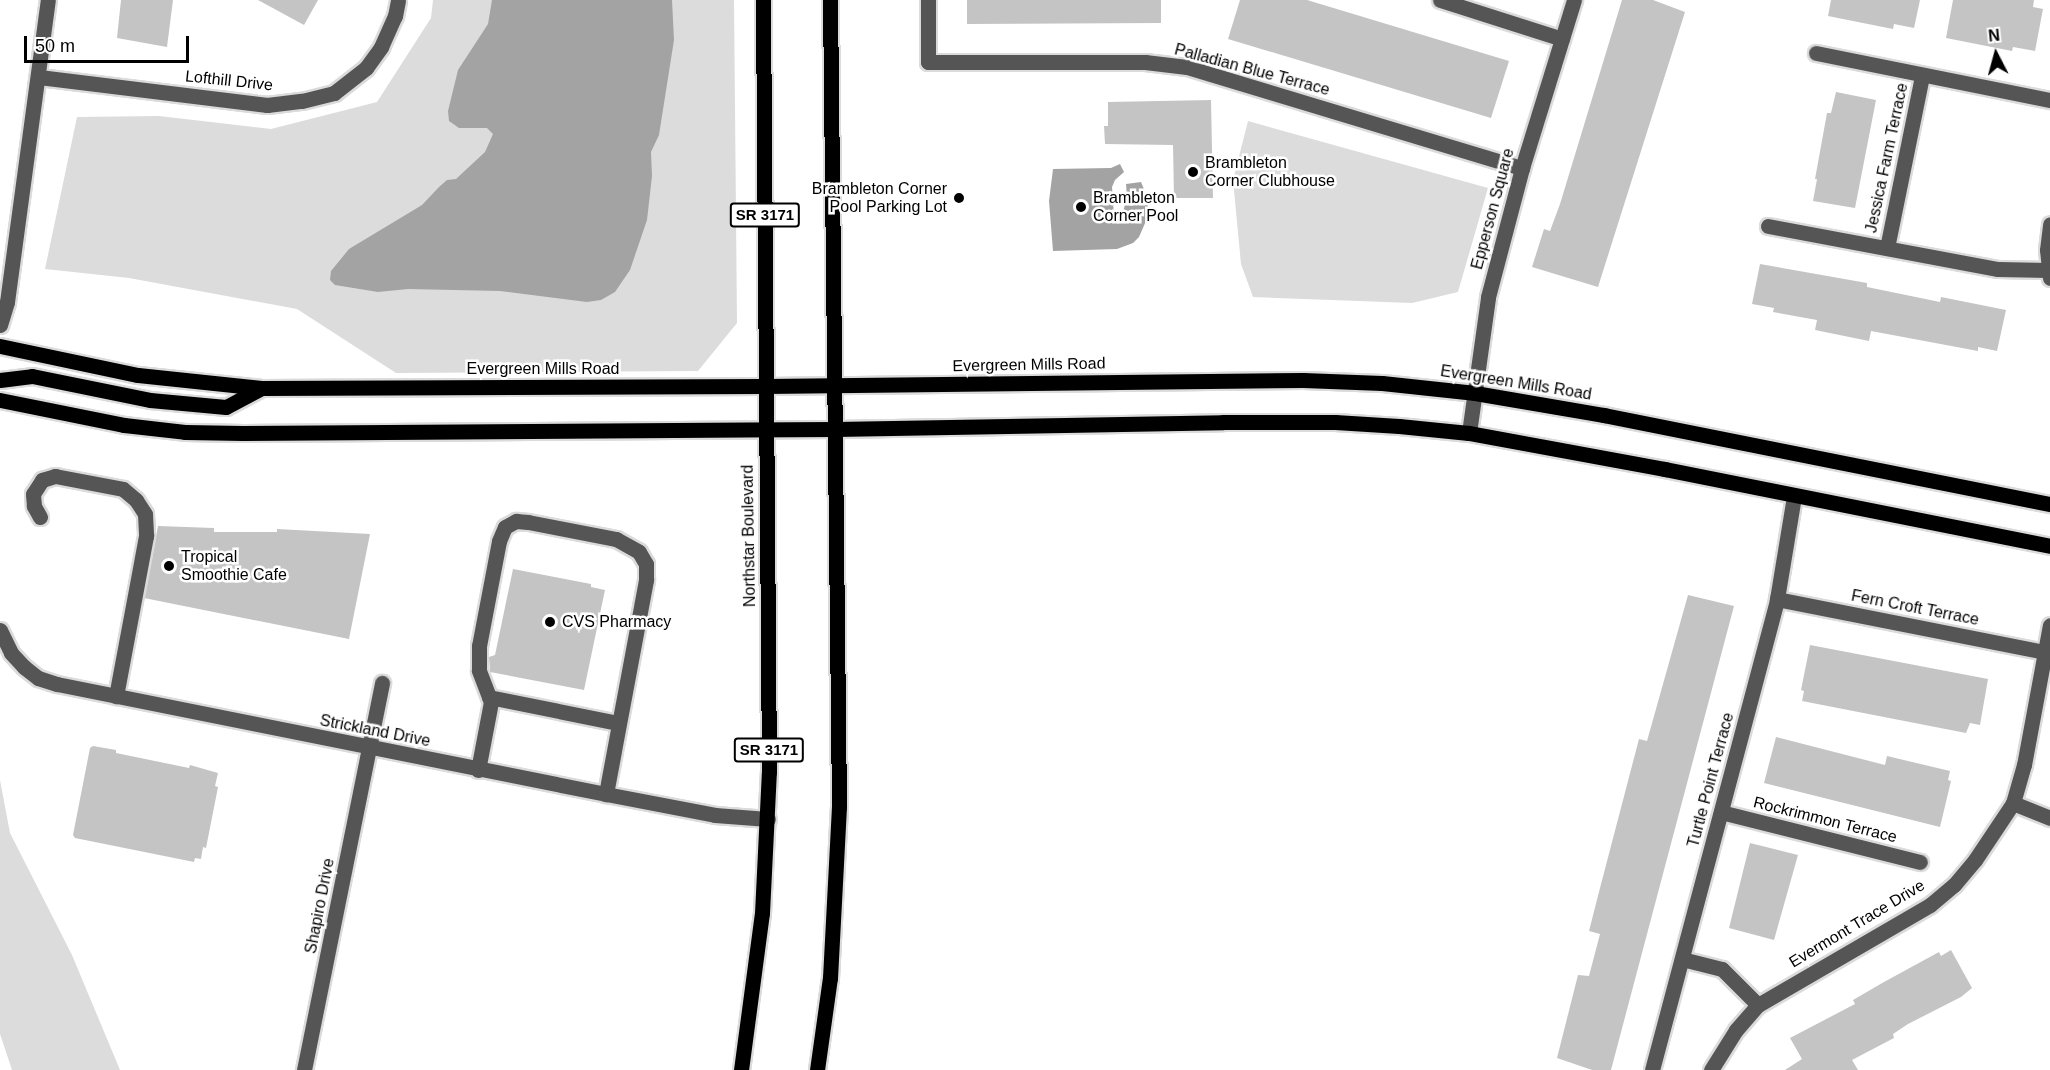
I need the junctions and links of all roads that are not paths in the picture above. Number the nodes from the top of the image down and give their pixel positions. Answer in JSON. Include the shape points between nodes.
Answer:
{"nodes":[{"id":1,"x":48,"y":0,"type":"edge"},
{"id":2,"x":398,"y":0,"type":"edge"},
{"id":3,"x":763,"y":0,"type":"edge"},
{"id":4,"x":830,"y":0,"type":"edge"},
{"id":5,"x":928,"y":0,"type":"edge"},
{"id":6,"x":1440,"y":0,"type":"edge"},
{"id":7,"x":1574,"y":0,"type":"edge"},
{"id":8,"x":1562,"y":39,"type":"junction"},
{"id":9,"x":1816,"y":53,"type":"dead end"},
{"id":10,"x":1922,"y":76,"type":"junction"},
{"id":11,"x":39,"y":77,"type":"junction"},
{"id":12,"x":2050,"y":100,"type":"edge"},
{"id":13,"x":1522,"y":168,"type":"junction"},
{"id":14,"x":2050,"y":224,"type":"edge"},
{"id":15,"x":1768,"y":226,"type":"dead end"},
{"id":16,"x":1887,"y":248,"type":"junction"},
{"id":17,"x":2049,"y":275,"type":"edge"},
{"id":18,"x":0,"y":325,"type":"edge"},
{"id":19,"x":0,"y":346,"type":"edge"},
{"id":20,"x":0,"y":380,"type":"edge"},
{"id":21,"x":766,"y":386,"type":"junction"},
{"id":22,"x":833,"y":386,"type":"junction"},
{"id":23,"x":261,"y":388,"type":"junction"},
{"id":24,"x":1475,"y":393,"type":"junction"},
{"id":25,"x":0,"y":400,"type":"edge"},
{"id":26,"x":765,"y":429,"type":"junction"},
{"id":27,"x":835,"y":429,"type":"junction"},
{"id":28,"x":1469,"y":433,"type":"junction"},
{"id":29,"x":1794,"y":496,"type":"junction"},
{"id":30,"x":2050,"y":504,"type":"edge"},
{"id":31,"x":40,"y":517,"type":"dead end"},
{"id":32,"x":2050,"y":546,"type":"edge"},
{"id":33,"x":1777,"y":599,"type":"junction"},
{"id":34,"x":2050,"y":625,"type":"edge"},
{"id":35,"x":0,"y":630,"type":"edge"},
{"id":36,"x":2045,"y":652,"type":"junction"},
{"id":37,"x":382,"y":683,"type":"dead end"},
{"id":38,"x":116,"y":696,"type":"junction"},
{"id":39,"x":489,"y":697,"type":"junction"},
{"id":40,"x":618,"y":723,"type":"junction"},
{"id":41,"x":369,"y":748,"type":"junction"},
{"id":42,"x":478,"y":770,"type":"junction"},
{"id":43,"x":606,"y":794,"type":"junction"},
{"id":44,"x":2013,"y":803,"type":"junction"},
{"id":45,"x":1721,"y":812,"type":"junction"},
{"id":46,"x":2050,"y":818,"type":"edge"},
{"id":47,"x":768,"y":819,"type":"junction"},
{"id":48,"x":1920,"y":862,"type":"dead end"},
{"id":49,"x":1682,"y":959,"type":"junction"},
{"id":50,"x":1758,"y":1005,"type":"junction"},
{"id":51,"x":304,"y":1070,"type":"edge"},
{"id":52,"x":741,"y":1070,"type":"edge"},
{"id":53,"x":817,"y":1070,"type":"edge"},
{"id":54,"x":1652,"y":1070,"type":"edge"},
{"id":55,"x":1711,"y":1070,"type":"edge"}],
"edges":[{"from":1,"to":11,"type":"street"},
{"from":2,"to":11,"type":"street","name":"Lofthill Drive","via":[[396,16],[366,68],[334,93],[302,101],[267,105]]},
{"from":3,"to":21,"type":"main road","name":"Northstar Boulevard","number":"SR 3171"},
{"from":4,"to":22,"type":"main road"},
{"from":5,"to":13,"type":"street","name":"Palladian Blue Terrace","via":[[928,62],[1145,62],[1187,67]]},
{"from":6,"to":8,"type":"street"},
{"from":7,"to":8,"type":"street","name":"Epperson Square"},
{"from":8,"to":13,"type":"street","name":"Epperson Square"},
{"from":9,"to":10,"type":"street","name":"Jessica Farm Terrace"},
{"from":10,"to":12,"type":"street","name":"Jessica Farm Terrace"},
{"from":10,"to":16,"type":"street","name":"Jessica Farm Terrace"},
{"from":11,"to":18,"type":"street","via":[[7,302]]},
{"from":13,"to":24,"type":"street","name":"Epperson Square","via":[[1488,297]]},
{"from":14,"to":17,"type":"street"},
{"from":15,"to":16,"type":"street","name":"Jessica Farm Terrace"},
{"from":16,"to":17,"type":"street","name":"Jessica Farm Terrace"},
{"from":19,"to":23,"type":"main road","name":"Evergreen Mills Road","via":[[138,375]]},
{"from":20,"to":23,"type":"main road","via":[[32,376],[150,400],[225,407]]},
{"from":21,"to":22,"type":"main road","name":"Evergreen Mills Road"},
{"from":21,"to":23,"type":"main road","name":"Evergreen Mills Road"},
{"from":21,"to":26,"type":"main road","name":"Northstar Boulevard","number":"SR 3171"},
{"from":22,"to":24,"type":"main road","name":"Evergreen Mills Road","via":[[1303,380],[1382,382]]},
{"from":22,"to":27,"type":"main road"},
{"from":24,"to":28,"type":"street","name":"Epperson Square"},
{"from":24,"to":30,"type":"main road","name":"Evergreen Mills Road"},
{"from":25,"to":26,"type":"main road","via":[[124,425],[184,432]]},
{"from":26,"to":27,"type":"main road"},
{"from":26,"to":47,"type":"main road","name":"Northstar Boulevard","number":"SR 3171"},
{"from":27,"to":28,"type":"main road","via":[[1335,422]]},
{"from":27,"to":53,"type":"main road","via":[[838,818],[830,978]]},
{"from":28,"to":29,"type":"main road"},
{"from":29,"to":32,"type":"main road"},
{"from":29,"to":33,"type":"street","name":"Turtle Point Terrace"},
{"from":31,"to":38,"type":"street","via":[[33,494],[42,480],[65,476],[123,489],[145,514],[147,529]]},
{"from":33,"to":36,"type":"street","name":"Fern Croft Terrace"},
{"from":33,"to":45,"type":"street","name":"Turtle Point Terrace"},
{"from":34,"to":36,"type":"street","name":"Evermont Trace Drive"},
{"from":35,"to":38,"type":"street","name":"Strickland Drive","via":[[11,653],[38,678]]},
{"from":36,"to":44,"type":"street","name":"Evermont Trace Drive"},
{"from":37,"to":41,"type":"street","name":"Shapiro Drive"},
{"from":38,"to":41,"type":"street","name":"Strickland Drive"},
{"from":39,"to":40,"type":"street"},
{"from":39,"to":40,"type":"street","via":[[479,670],[479,646],[499,541],[505,527],[516,521],[528,522],[628,544],[646,564]]},
{"from":39,"to":42,"type":"street"},
{"from":40,"to":43,"type":"street"},
{"from":41,"to":42,"type":"street","name":"Strickland Drive"},
{"from":41,"to":51,"type":"street","name":"Shapiro Drive"},
{"from":42,"to":43,"type":"street","name":"Strickland Drive"},
{"from":43,"to":47,"type":"street","name":"Strickland Drive","via":[[715,815]]},
{"from":44,"to":46,"type":"street"},
{"from":44,"to":50,"type":"street","name":"Evermont Trace Drive","via":[[1975,860],[1930,905]]},
{"from":45,"to":48,"type":"street","name":"Rockrimmon Terrace"},
{"from":45,"to":49,"type":"street","name":"Turtle Point Terrace"},
{"from":47,"to":52,"type":"main road","name":"Northstar Boulevard","number":"SR 3171","via":[[762,913]]},
{"from":49,"to":50,"type":"street","via":[[1722,969]]},
{"from":49,"to":54,"type":"street","name":"Turtle Point Terrace"},
{"from":50,"to":55,"type":"street","name":"Evermont Trace Drive","via":[[1730,1038]]}]}
